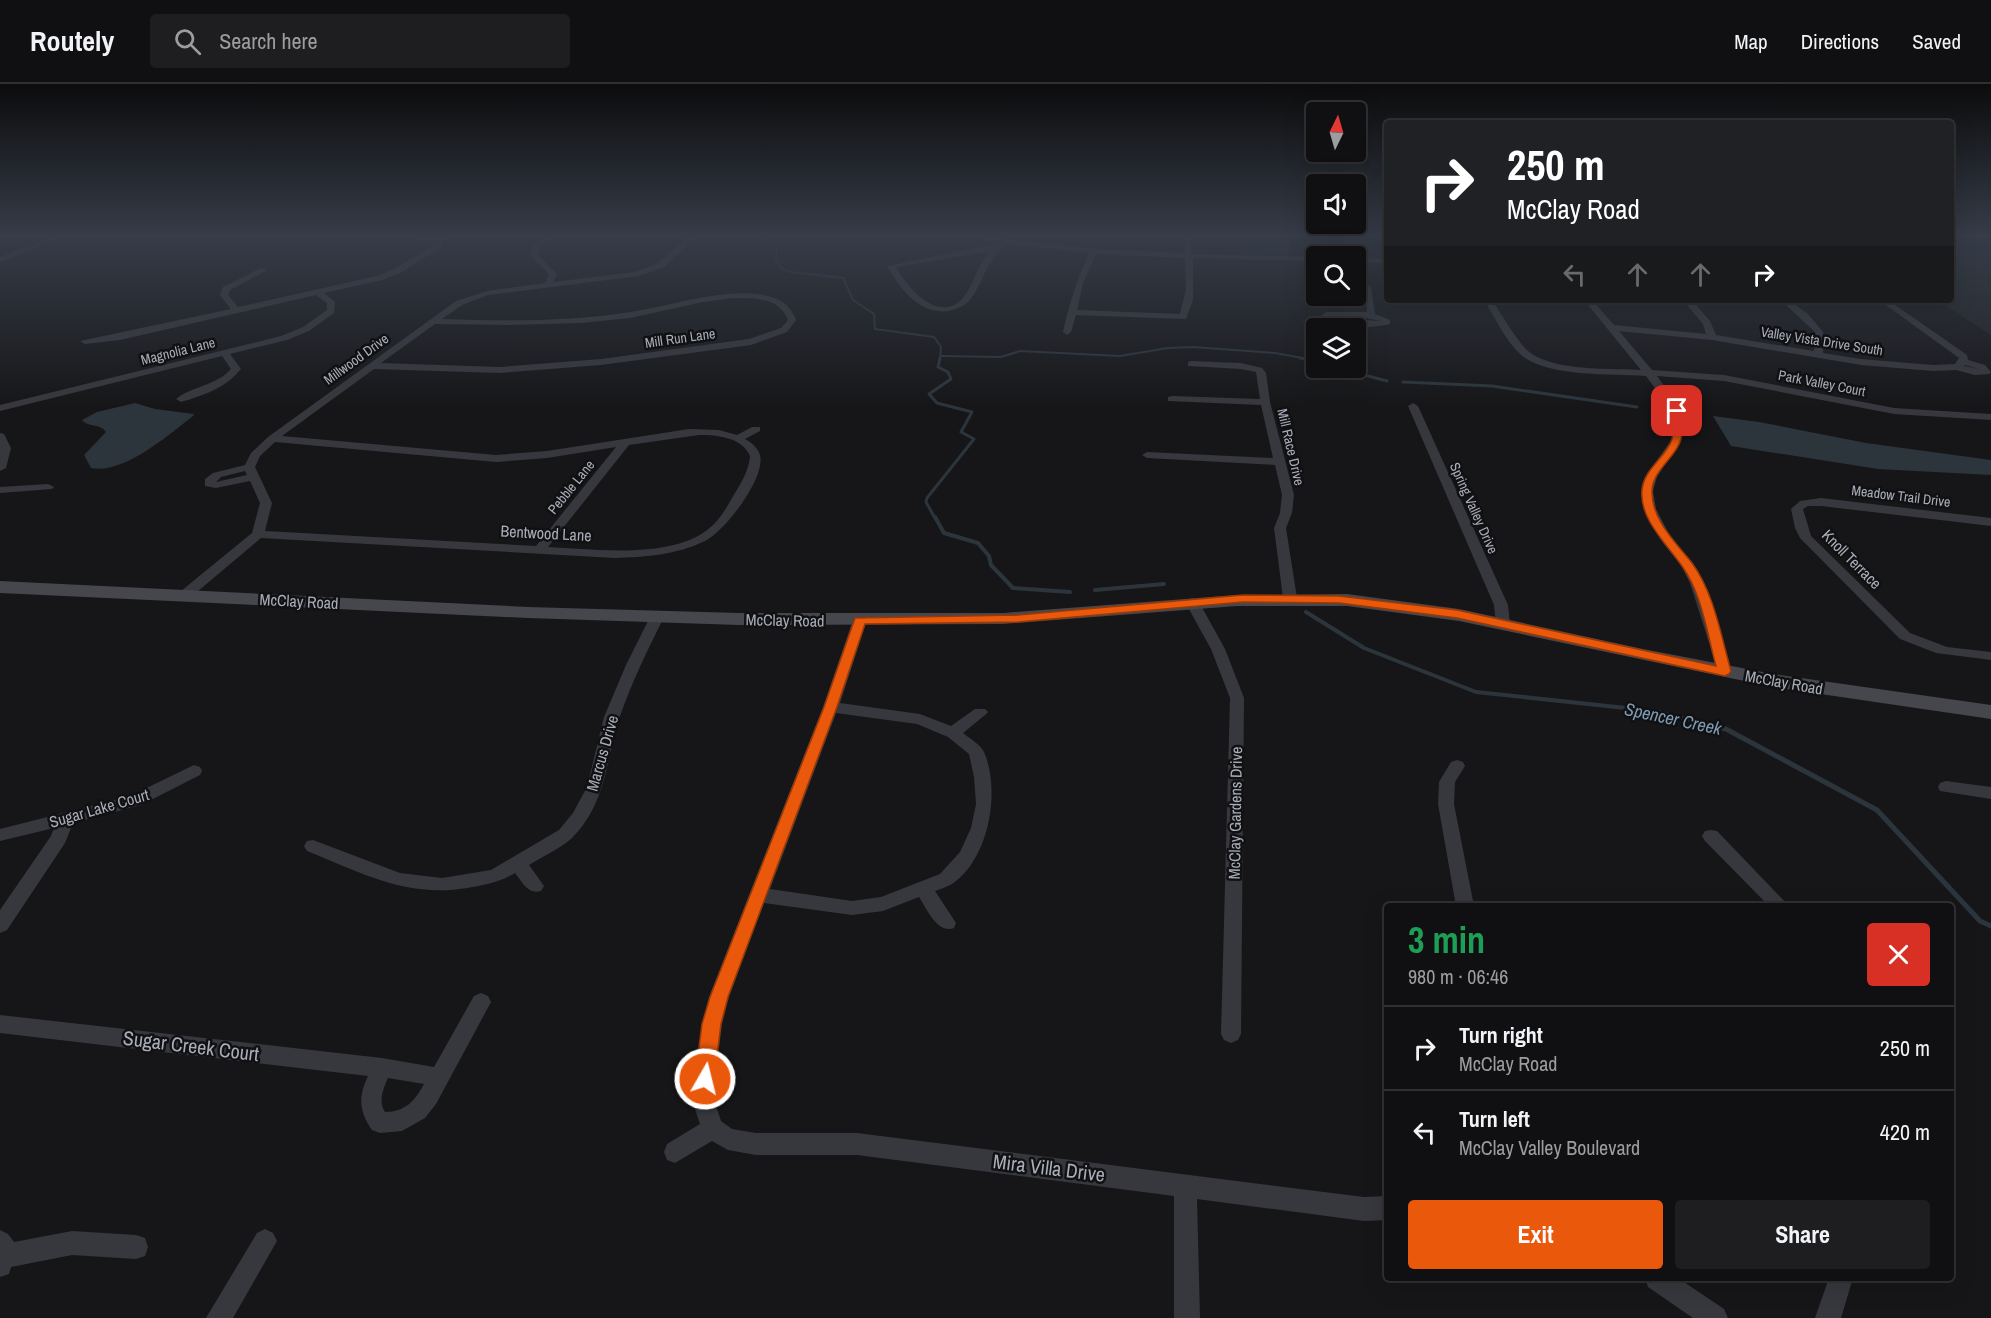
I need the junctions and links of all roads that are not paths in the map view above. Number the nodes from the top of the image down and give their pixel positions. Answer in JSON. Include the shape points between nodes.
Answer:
{"nodes":[{"id":1,"x":318,"y":292,"type":"edge"},
{"id":2,"x":225,"y":293,"type":"edge"},
{"id":3,"x":315,"y":293,"type":"edge"},
{"id":4,"x":494,"y":293,"type":"edge"},
{"id":5,"x":913,"y":293,"type":"edge"},
{"id":6,"x":969,"y":293,"type":"edge"},
{"id":7,"x":1076,"y":293,"type":"edge"},
{"id":8,"x":1190,"y":293,"type":"edge"},
{"id":9,"x":1370,"y":293,"type":"edge"},
{"id":10,"x":1490,"y":303,"type":"edge"},
{"id":11,"x":1591,"y":303,"type":"edge"},
{"id":12,"x":1690,"y":303,"type":"edge"},
{"id":13,"x":1887,"y":303,"type":"edge"},
{"id":14,"x":1791,"y":305,"type":"dead end"},
{"id":15,"x":236,"y":310,"type":"junction"},
{"id":16,"x":1071,"y":312,"type":"junction"},
{"id":17,"x":1371,"y":316,"type":"junction"},
{"id":18,"x":433,"y":321,"type":"junction"},
{"id":19,"x":1613,"y":328,"type":"junction"},
{"id":20,"x":1067,"y":332,"type":"dead end"},
{"id":21,"x":1712,"y":337,"type":"junction"},
{"id":22,"x":84,"y":341,"type":"dead end"},
{"id":23,"x":224,"y":353,"type":"junction"},
{"id":24,"x":1818,"y":355,"type":"junction"},
{"id":25,"x":1191,"y":364,"type":"dead end"},
{"id":26,"x":373,"y":366,"type":"junction"},
{"id":27,"x":1648,"y":372,"type":"junction"},
{"id":28,"x":181,"y":399,"type":"dead end"},
{"id":29,"x":1172,"y":399,"type":"dead end"},
{"id":30,"x":1265,"y":402,"type":"junction"},
{"id":31,"x":1413,"y":406,"type":"dead end"},
{"id":32,"x":0,"y":408,"type":"edge"},
{"id":33,"x":1991,"y":417,"type":"edge"},
{"id":34,"x":756,"y":429,"type":"dead end"},
{"id":35,"x":0,"y":436,"type":"edge"},
{"id":36,"x":272,"y":439,"type":"junction"},
{"id":37,"x":736,"y":439,"type":"junction"},
{"id":38,"x":626,"y":442,"type":"junction"},
{"id":39,"x":1147,"y":455,"type":"dead end"},
{"id":40,"x":1279,"y":462,"type":"junction"},
{"id":41,"x":0,"y":468,"type":"edge"},
{"id":42,"x":48,"y":487,"type":"dead end"},
{"id":43,"x":0,"y":490,"type":"edge"},
{"id":44,"x":1808,"y":502,"type":"joint"},
{"id":45,"x":1991,"y":522,"type":"edge"},
{"id":46,"x":258,"y":534,"type":"junction"},
{"id":47,"x":540,"y":549,"type":"junction"},
{"id":48,"x":0,"y":587,"type":"edge"},
{"id":49,"x":186,"y":594,"type":"junction"},
{"id":50,"x":1290,"y":598,"type":"junction"},
{"id":51,"x":1192,"y":602,"type":"junction"},
{"id":52,"x":656,"y":619,"type":"junction"},
{"id":53,"x":860,"y":620,"type":"junction"},
{"id":54,"x":1503,"y":624,"type":"junction"},
{"id":55,"x":1911,"y":639,"type":"junction"},
{"id":56,"x":1900,"y":651,"type":"dead end"},
{"id":57,"x":1991,"y":656,"type":"edge"},
{"id":58,"x":1725,"y":671,"type":"junction"},
{"id":59,"x":831,"y":707,"type":"junction"},
{"id":60,"x":980,"y":712,"type":"dead end"},
{"id":61,"x":1991,"y":712,"type":"edge"},
{"id":62,"x":954,"y":733,"type":"junction"},
{"id":63,"x":1457,"y":766,"type":"dead end"},
{"id":64,"x":195,"y":771,"type":"dead end"},
{"id":65,"x":1946,"y":787,"type":"dead end"},
{"id":66,"x":1991,"y":793,"type":"edge"},
{"id":67,"x":66,"y":818,"type":"junction"},
{"id":68,"x":0,"y":835,"type":"edge"},
{"id":69,"x":1711,"y":836,"type":"dead end"},
{"id":70,"x":313,"y":846,"type":"dead end"},
{"id":71,"x":519,"y":864,"type":"junction"},
{"id":72,"x":535,"y":886,"type":"dead end"},
{"id":73,"x":924,"y":890,"type":"junction"},
{"id":74,"x":758,"y":895,"type":"junction"},
{"id":75,"x":1464,"y":903,"type":"edge"},
{"id":76,"x":1777,"y":903,"type":"edge"},
{"id":77,"x":947,"y":923,"type":"dead end"},
{"id":78,"x":0,"y":925,"type":"edge"},
{"id":79,"x":481,"y":1002,"type":"dead end"},
{"id":80,"x":0,"y":1024,"type":"edge"},
{"id":81,"x":1231,"y":1034,"type":"dead end"},
{"id":82,"x":382,"y":1068,"type":"junction"},
{"id":83,"x":439,"y":1077,"type":"junction"},
{"id":84,"x":712,"y":1128,"type":"junction"},
{"id":85,"x":675,"y":1152,"type":"dead end"},
{"id":86,"x":1185,"y":1185,"type":"junction"},
{"id":87,"x":1384,"y":1208,"type":"edge"},
{"id":88,"x":265,"y":1241,"type":"dead end"},
{"id":89,"x":136,"y":1248,"type":"dead end"},
{"id":90,"x":2,"y":1254,"type":"edge"},
{"id":91,"x":1662,"y":1281,"type":"edge"},
{"id":92,"x":1840,"y":1281,"type":"edge"},
{"id":93,"x":219,"y":1318,"type":"edge"},
{"id":94,"x":1187,"y":1318,"type":"edge"},
{"id":95,"x":1715,"y":1318,"type":"edge"},
{"id":96,"x":1828,"y":1318,"type":"edge"}],
"edges":[{"from":1,"to":23,"type":"street","name":"Magnolia Lane","via":[[333,308],[321,320],[284,338]]},
{"from":2,"to":15,"type":"street"},
{"from":3,"to":15,"type":"street"},
{"from":4,"to":18,"type":"street","name":"Millwood Drive","via":[[459,303]]},
{"from":5,"to":6,"type":"street","via":[[922,303],[938,308],[953,307]]},
{"from":7,"to":16,"type":"street"},
{"from":8,"to":16,"type":"street","via":[[1183,317]]},
{"from":9,"to":17,"type":"street"},
{"from":10,"to":27,"type":"street","name":"Park Valley Court","via":[[1521,350],[1532,359],[1525,366],[1538,369],[1548,364]]},
{"from":11,"to":19,"type":"street"},
{"from":12,"to":21,"type":"street","via":[[1707,323]]},
{"from":13,"to":24,"type":"street","name":"Valley Vista Drive South","via":[[1964,357],[1960,364],[1886,365]]},
{"from":14,"to":24,"type":"street","via":[[1819,332]]},
{"from":15,"to":22,"type":"street","via":[[120,337]]},
{"from":16,"to":20,"type":"street"},
{"from":17,"to":17,"type":"street","via":[[1330,315],[1322,319],[1329,323],[1387,322]]},
{"from":18,"to":26,"type":"street","name":"Millwood Drive"},
{"from":18,"to":26,"type":"street","name":"Mill Run Lane","via":[[569,322],[734,296],[778,302],[791,313],[792,320],[784,330],[751,342],[601,362],[500,370]]},
{"from":19,"to":21,"type":"street","name":"Valley Vista Drive South"},
{"from":19,"to":27,"type":"street"},
{"from":21,"to":24,"type":"street","name":"Valley Vista Drive South"},
{"from":23,"to":28,"type":"street","via":[[236,369],[232,375]]},
{"from":23,"to":32,"type":"street","name":"Magnolia Lane"},
{"from":25,"to":30,"type":"street","name":"Mill Race Drive","via":[[1259,370]]},
{"from":26,"to":36,"type":"street","name":"Millwood Drive"},
{"from":27,"to":33,"type":"street","name":"Park Valley Court","via":[[1724,378],[1894,411]]},
{"from":27,"to":58,"type":"street","via":[[1677,411],[1678,429],[1677,440],[1651,477],[1647,491],[1650,509],[1697,583]]},
{"from":29,"to":30,"type":"street"},
{"from":30,"to":40,"type":"street","name":"Mill Race Drive"},
{"from":31,"to":54,"type":"street","name":"Spring Valley Drive","via":[[1501,605]]},
{"from":34,"to":37,"type":"street"},
{"from":35,"to":41,"type":"street","via":[[6,448]]},
{"from":36,"to":38,"type":"street","via":[[481,458],[563,453]]},
{"from":36,"to":46,"type":"street","name":"Millwood Drive","via":[[255,455],[251,472],[266,503]]},
{"from":37,"to":38,"type":"street","via":[[718,433],[692,433]]},
{"from":37,"to":47,"type":"street","name":"Bentwood Lane","via":[[753,450],[754,469],[716,529],[693,542],[657,552],[615,554]]},
{"from":38,"to":47,"type":"street","name":"Pebble Lane"},
{"from":39,"to":40,"type":"street"},
{"from":40,"to":50,"type":"street","name":"Mill Race Drive","via":[[1288,502],[1280,528]]},
{"from":42,"to":43,"type":"street"},
{"from":44,"to":45,"type":"street","name":"Meadow Trail Drive"},
{"from":44,"to":55,"type":"street","name":"Knoll Terrace","via":[[1797,509],[1806,538]]},
{"from":46,"to":47,"type":"street","name":"Bentwood Lane"},
{"from":46,"to":49,"type":"street"},
{"from":48,"to":49,"type":"main road","name":"McClay Road"},
{"from":49,"to":52,"type":"main road","name":"McClay Road"},
{"from":50,"to":51,"type":"main road","name":"McClay Road"},
{"from":50,"to":54,"type":"main road","name":"McClay Road","via":[[1390,604]]},
{"from":51,"to":53,"type":"main road","name":"McClay Road","via":[[1018,618]]},
{"from":51,"to":81,"type":"street","name":"McClay Gardens Drive","via":[[1218,649],[1238,698]]},
{"from":52,"to":53,"type":"main road","name":"McClay Road"},
{"from":52,"to":71,"type":"street","name":"Marcus Drive","via":[[612,717],[595,787],[579,817],[565,834]]},
{"from":53,"to":59,"type":"street"},
{"from":54,"to":58,"type":"main road","name":"McClay Road"},
{"from":55,"to":56,"type":"street"},
{"from":55,"to":57,"type":"street","via":[[1945,651]]},
{"from":58,"to":61,"type":"main road","name":"McClay Road"},
{"from":59,"to":62,"type":"street","via":[[920,719]]},
{"from":59,"to":74,"type":"street"},
{"from":60,"to":62,"type":"street"},
{"from":62,"to":73,"type":"street","via":[[976,752],[984,804],[981,820],[967,856],[946,879]]},
{"from":63,"to":75,"type":"street","via":[[1447,782],[1446,804]]},
{"from":64,"to":67,"type":"street","name":"Sugar Lake Court","via":[[135,801]]},
{"from":65,"to":66,"type":"street"},
{"from":67,"to":68,"type":"street","name":"Sugar Lake Court"},
{"from":67,"to":78,"type":"street","via":[[59,838]]},
{"from":69,"to":76,"type":"street"},
{"from":70,"to":71,"type":"street","name":"Marcus Drive","via":[[398,880],[442,885],[495,876]]},
{"from":71,"to":72,"type":"street"},
{"from":73,"to":74,"type":"street","via":[[883,904],[852,908]]},
{"from":73,"to":77,"type":"street"},
{"from":74,"to":84,"type":"street","via":[[712,1024],[702,1097]]},
{"from":79,"to":83,"type":"street"},
{"from":80,"to":82,"type":"street","name":"Sugar Creek Court"},
{"from":82,"to":83,"type":"street","name":"Sugar Creek Court"},
{"from":82,"to":83,"type":"street","via":[[371,1093],[371,1113],[380,1124],[396,1124],[412,1117],[425,1105]]},
{"from":84,"to":85,"type":"street"},
{"from":84,"to":86,"type":"street","name":"Mira Villa Drive","via":[[728,1139],[756,1144],[858,1144]]},
{"from":86,"to":87,"type":"street","name":"Mira Villa Drive","via":[[1364,1209]]},
{"from":86,"to":94,"type":"street"},
{"from":88,"to":93,"type":"street"},
{"from":89,"to":90,"type":"street","via":[[72,1244]]},
{"from":91,"to":95,"type":"street"},
{"from":92,"to":96,"type":"street"}]}
